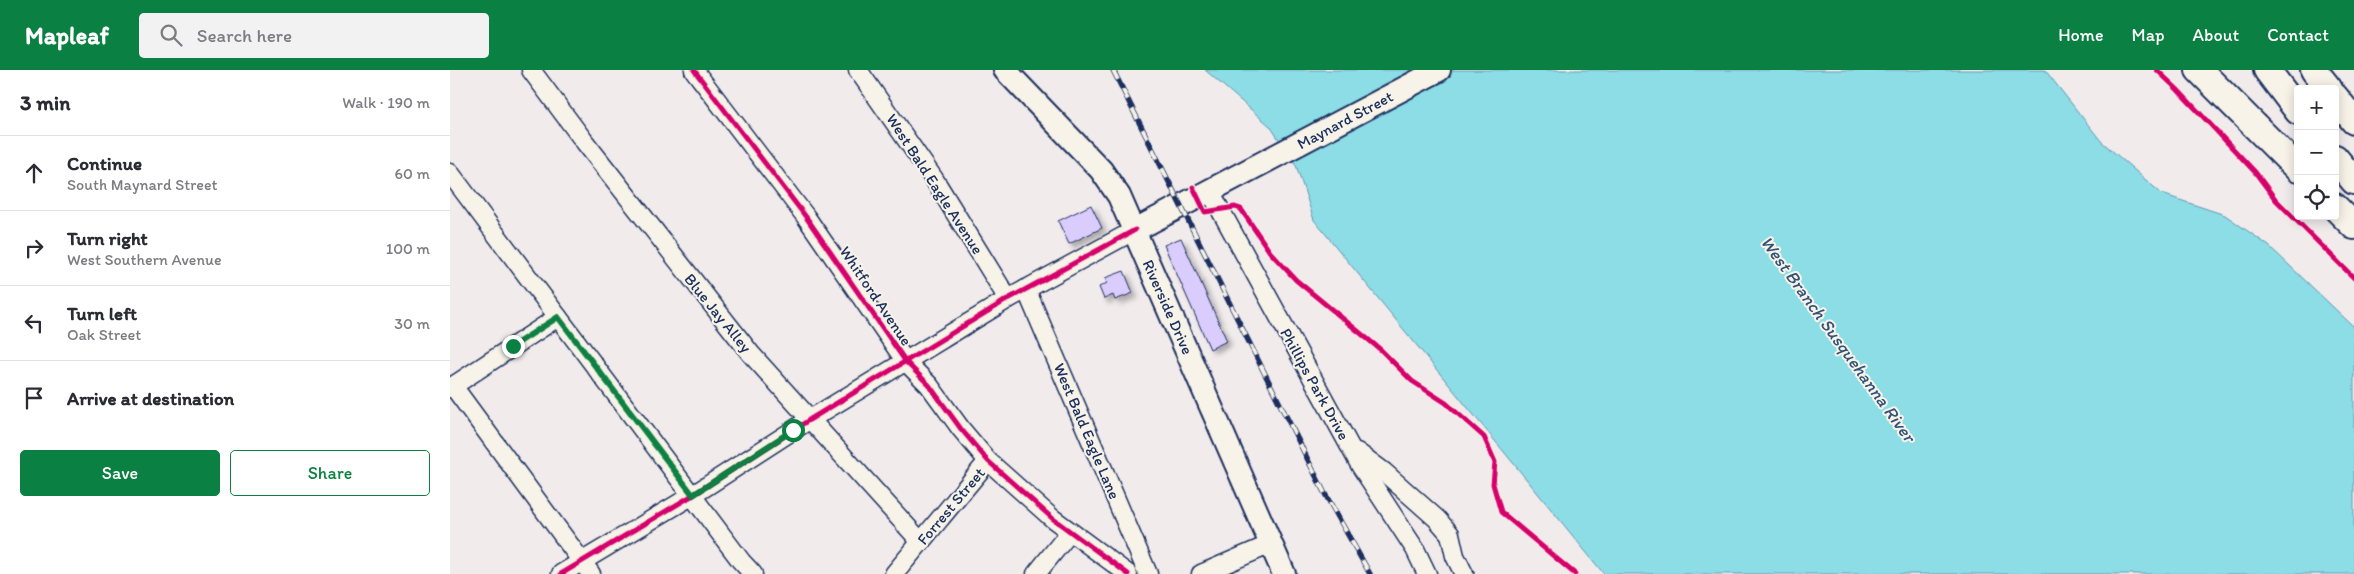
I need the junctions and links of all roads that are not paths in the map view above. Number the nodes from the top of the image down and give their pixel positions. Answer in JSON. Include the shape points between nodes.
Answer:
{"nodes":[{"id":1,"x":531,"y":70,"type":"edge"},
{"id":2,"x":694,"y":70,"type":"edge"},
{"id":3,"x":858,"y":70,"type":"edge"},
{"id":4,"x":1005,"y":70,"type":"edge"},
{"id":5,"x":1439,"y":70,"type":"edge"},
{"id":6,"x":2199,"y":70,"type":"edge"},
{"id":7,"x":2267,"y":70,"type":"edge"},
{"id":8,"x":2314,"y":70,"type":"edge"},
{"id":9,"x":2326,"y":85,"type":"edge"},
{"id":10,"x":2339,"y":102,"type":"edge"},
{"id":11,"x":2294,"y":106,"type":"edge"},
{"id":12,"x":2354,"y":121,"type":"edge"},
{"id":13,"x":2339,"y":163,"type":"edge"},
{"id":14,"x":2294,"y":165,"type":"edge"},
{"id":15,"x":450,"y":173,"type":"edge"},
{"id":16,"x":2354,"y":181,"type":"edge"},
{"id":17,"x":1210,"y":191,"type":"junction"},
{"id":18,"x":2339,"y":211,"type":"edge"},
{"id":19,"x":2354,"y":226,"type":"edge"},
{"id":20,"x":1135,"y":230,"type":"junction"},
{"id":21,"x":1026,"y":289,"type":"junction"},
{"id":22,"x":1008,"y":299,"type":"junction"},
{"id":23,"x":558,"y":317,"type":"junction"},
{"id":24,"x":906,"y":362,"type":"junction"},
{"id":25,"x":452,"y":387,"type":"edge"},
{"id":26,"x":809,"y":420,"type":"junction"},
{"id":27,"x":1350,"y":447,"type":"junction"},
{"id":28,"x":988,"y":461,"type":"junction"},
{"id":29,"x":693,"y":495,"type":"junction"},
{"id":30,"x":1070,"y":532,"type":"junction"},
{"id":31,"x":921,"y":542,"type":"junction"},
{"id":32,"x":1271,"y":544,"type":"junction"},
{"id":33,"x":586,"y":568,"type":"edge"},
{"id":34,"x":561,"y":574,"type":"edge"},
{"id":35,"x":753,"y":574,"type":"edge"},
{"id":36,"x":894,"y":574,"type":"edge"},
{"id":37,"x":1036,"y":574,"type":"edge"},
{"id":38,"x":1128,"y":574,"type":"edge"},
{"id":39,"x":1148,"y":574,"type":"edge"},
{"id":40,"x":1201,"y":574,"type":"edge"},
{"id":41,"x":1284,"y":574,"type":"edge"},
{"id":42,"x":1427,"y":574,"type":"edge"},
{"id":43,"x":1464,"y":574,"type":"edge"}],
"edges":[{"from":1,"to":26,"type":"street","name":"Blue Jay Alley","via":[[702,293]]},
{"from":2,"to":24,"type":"street","name":"Whitford Avenue","via":[[806,217]]},
{"from":3,"to":22,"type":"street","name":"West Bald Eagle Avenue","via":[[929,171]]},
{"from":4,"to":20,"type":"main road","name":"Riverside Drive","via":[[1101,170],[1119,196]]},
{"from":5,"to":17,"type":"main road","name":"Maynard Street"},
{"from":6,"to":14,"type":"highway"},
{"from":7,"to":11,"type":"highway"},
{"from":8,"to":9,"type":"highway"},
{"from":10,"to":12,"type":"highway"},
{"from":13,"to":16,"type":"highway"},
{"from":15,"to":23,"type":"street"},
{"from":17,"to":20,"type":"main road","name":"Maynard Street"},
{"from":17,"to":27,"type":"street","name":"Phillips Park Drive"},
{"from":18,"to":19,"type":"highway"},
{"from":20,"to":21,"type":"street"},
{"from":20,"to":32,"type":"main road","name":"Riverside Drive"},
{"from":21,"to":22,"type":"street"},
{"from":21,"to":39,"type":"street","name":"West Bald Eagle Lane"},
{"from":22,"to":24,"type":"street"},
{"from":23,"to":25,"type":"street"},
{"from":23,"to":29,"type":"street"},
{"from":24,"to":26,"type":"street"},
{"from":24,"to":28,"type":"street","name":"Whitford Avenue","via":[[929,385]]},
{"from":25,"to":33,"type":"street"},
{"from":26,"to":29,"type":"street"},
{"from":26,"to":31,"type":"street","name":"Blue Jay Alley"},
{"from":27,"to":42,"type":"street","name":"Phillips Park Drive","via":[[1415,549]]},
{"from":27,"to":43,"type":"street","via":[[1437,519],[1450,534],[1455,556]]},
{"from":28,"to":30,"type":"street","name":"Whitford Avenue"},
{"from":28,"to":31,"type":"street","name":"Forrest Street"},
{"from":29,"to":33,"type":"street"},
{"from":29,"to":35,"type":"street"},
{"from":30,"to":37,"type":"street"},
{"from":30,"to":38,"type":"street","name":"Whitford Avenue"},
{"from":31,"to":36,"type":"street","name":"Forrest Street"},
{"from":32,"to":40,"type":"street"},
{"from":32,"to":41,"type":"main road","name":"Riverside Drive"},
{"from":33,"to":34,"type":"street"}]}
